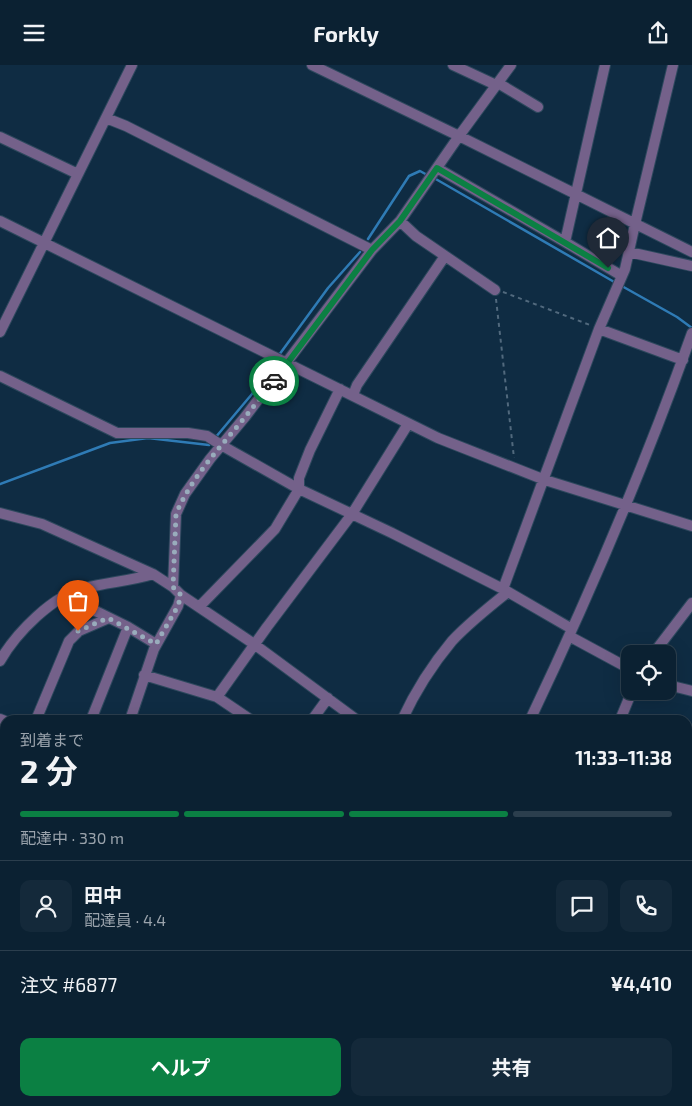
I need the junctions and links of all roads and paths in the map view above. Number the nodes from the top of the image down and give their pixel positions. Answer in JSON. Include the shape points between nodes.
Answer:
{"nodes":[{"id":1,"x":132,"y":65,"type":"edge"},
{"id":2,"x":453,"y":65,"type":"edge"},
{"id":3,"x":512,"y":65,"type":"edge"},
{"id":4,"x":605,"y":65,"type":"edge"},
{"id":5,"x":673,"y":65,"type":"edge"},
{"id":6,"x":319,"y":66,"type":"edge"},
{"id":7,"x":497,"y":84,"type":"junction"},
{"id":8,"x":538,"y":107,"type":"dead end"},
{"id":9,"x":106,"y":118,"type":"junction"},
{"id":10,"x":459,"y":136,"type":"junction"},
{"id":11,"x":0,"y":137,"type":"edge"},
{"id":12,"x":436,"y":170,"type":"junction"},
{"id":13,"x":78,"y":174,"type":"junction"},
{"id":14,"x":576,"y":194,"type":"junction"},
{"id":15,"x":0,"y":221,"type":"edge"},
{"id":16,"x":400,"y":221,"type":"junction"},
{"id":17,"x":635,"y":223,"type":"junction"},
{"id":18,"x":565,"y":242,"type":"junction"},
{"id":19,"x":44,"y":243,"type":"junction"},
{"id":20,"x":372,"y":250,"type":"junction"},
{"id":21,"x":629,"y":252,"type":"junction"},
{"id":22,"x":692,"y":252,"type":"edge"},
{"id":23,"x":445,"y":256,"type":"junction"},
{"id":24,"x":692,"y":266,"type":"edge"},
{"id":25,"x":620,"y":281,"type":"junction"},
{"id":26,"x":496,"y":290,"type":"junction"},
{"id":27,"x":599,"y":329,"type":"junction"},
{"id":28,"x":0,"y":332,"type":"edge"},
{"id":29,"x":692,"y":333,"type":"edge"},
{"id":30,"x":683,"y":359,"type":"junction"},
{"id":31,"x":284,"y":362,"type":"junction"},
{"id":32,"x":0,"y":376,"type":"edge"},
{"id":33,"x":340,"y":389,"type":"junction"},
{"id":34,"x":353,"y":395,"type":"junction"},
{"id":35,"x":408,"y":424,"type":"junction"},
{"id":36,"x":220,"y":444,"type":"junction"},
{"id":37,"x":515,"y":468,"type":"junction"},
{"id":38,"x":545,"y":480,"type":"junction"},
{"id":39,"x":299,"y":489,"type":"junction"},
{"id":40,"x":626,"y":506,"type":"junction"},
{"id":41,"x":0,"y":513,"type":"edge"},
{"id":42,"x":352,"y":514,"type":"junction"},
{"id":43,"x":692,"y":526,"type":"edge"},
{"id":44,"x":153,"y":573,"type":"junction"},
{"id":45,"x":173,"y":587,"type":"junction"},
{"id":46,"x":506,"y":590,"type":"junction"},
{"id":47,"x":63,"y":595,"type":"junction"},
{"id":48,"x":181,"y":595,"type":"junction"},
{"id":49,"x":692,"y":603,"type":"edge"},
{"id":50,"x":200,"y":606,"type":"junction"},
{"id":51,"x":108,"y":618,"type":"junction"},
{"id":52,"x":128,"y":627,"type":"junction"},
{"id":53,"x":571,"y":632,"type":"junction"},
{"id":54,"x":156,"y":644,"type":"junction"},
{"id":55,"x":254,"y":644,"type":"junction"},
{"id":56,"x":660,"y":645,"type":"edge"},
{"id":57,"x":0,"y":661,"type":"edge"},
{"id":58,"x":621,"y":663,"type":"edge"},
{"id":59,"x":144,"y":675,"type":"junction"},
{"id":60,"x":676,"y":687,"type":"edge"},
{"id":61,"x":692,"y":691,"type":"edge"},
{"id":62,"x":217,"y":697,"type":"junction"},
{"id":63,"x":328,"y":698,"type":"junction"},
{"id":64,"x":628,"y":700,"type":"edge"},
{"id":65,"x":38,"y":715,"type":"edge"},
{"id":66,"x":94,"y":715,"type":"edge"},
{"id":67,"x":132,"y":715,"type":"edge"},
{"id":68,"x":244,"y":715,"type":"edge"},
{"id":69,"x":316,"y":715,"type":"edge"},
{"id":70,"x":351,"y":715,"type":"edge"},
{"id":71,"x":404,"y":715,"type":"edge"},
{"id":72,"x":532,"y":715,"type":"edge"},
{"id":73,"x":622,"y":715,"type":"edge"}],
"edges":[{"from":1,"to":9,"type":"street"},
{"from":2,"to":7,"type":"street"},
{"from":3,"to":7,"type":"street"},
{"from":4,"to":14,"type":"street"},
{"from":5,"to":17,"type":"street"},
{"from":6,"to":10,"type":"street"},
{"from":7,"to":8,"type":"street"},
{"from":7,"to":10,"type":"street"},
{"from":9,"to":13,"type":"street"},
{"from":9,"to":20,"type":"street"},
{"from":10,"to":12,"type":"street"},
{"from":10,"to":14,"type":"street"},
{"from":11,"to":13,"type":"street"},
{"from":12,"to":16,"type":"street"},
{"from":12,"to":18,"type":"street"},
{"from":13,"to":19,"type":"street"},
{"from":14,"to":17,"type":"street"},
{"from":14,"to":18,"type":"street"},
{"from":15,"to":19,"type":"street"},
{"from":16,"to":20,"type":"street"},
{"from":16,"to":23,"type":"street"},
{"from":17,"to":21,"type":"street"},
{"from":17,"to":22,"type":"street"},
{"from":18,"to":25,"type":"street"},
{"from":19,"to":28,"type":"street"},
{"from":19,"to":31,"type":"street"},
{"from":20,"to":31,"type":"street"},
{"from":21,"to":24,"type":"street"},
{"from":21,"to":25,"type":"street"},
{"from":23,"to":26,"type":"street"},
{"from":23,"to":34,"type":"street"},
{"from":25,"to":27,"type":"street"},
{"from":26,"to":27,"type":"path"},
{"from":26,"to":37,"type":"path"},
{"from":27,"to":30,"type":"street"},
{"from":27,"to":38,"type":"street"},
{"from":29,"to":30,"type":"street"},
{"from":30,"to":40,"type":"street"},
{"from":31,"to":33,"type":"street"},
{"from":31,"to":36,"type":"street"},
{"from":32,"to":36,"type":"street","via":[[117,433],[207,435]]},
{"from":33,"to":34,"type":"street"},
{"from":33,"to":39,"type":"street","via":[[310,450],[299,478]]},
{"from":34,"to":35,"type":"street"},
{"from":35,"to":37,"type":"street"},
{"from":35,"to":42,"type":"street"},
{"from":36,"to":39,"type":"street"},
{"from":36,"to":45,"type":"street","via":[[185,494],[176,514]]},
{"from":37,"to":38,"type":"street"},
{"from":38,"to":40,"type":"street"},
{"from":38,"to":46,"type":"street"},
{"from":39,"to":42,"type":"street"},
{"from":39,"to":50,"type":"street","via":[[275,529]]},
{"from":40,"to":43,"type":"street"},
{"from":40,"to":53,"type":"street"},
{"from":41,"to":44,"type":"street","via":[[42,524]]},
{"from":42,"to":46,"type":"street"},
{"from":42,"to":55,"type":"street"},
{"from":44,"to":45,"type":"street"},
{"from":44,"to":47,"type":"street"},
{"from":45,"to":48,"type":"street"},
{"from":46,"to":53,"type":"street"},
{"from":46,"to":71,"type":"street","via":[[453,640],[433,665]]},
{"from":47,"to":51,"type":"street"},
{"from":47,"to":57,"type":"street","via":[[35,618]]},
{"from":48,"to":50,"type":"street"},
{"from":48,"to":54,"type":"street"},
{"from":49,"to":56,"type":"street"},
{"from":50,"to":55,"type":"street"},
{"from":51,"to":52,"type":"street"},
{"from":51,"to":65,"type":"street","via":[[78,631],[70,641]]},
{"from":52,"to":54,"type":"street"},
{"from":52,"to":66,"type":"street"},
{"from":53,"to":58,"type":"street"},
{"from":53,"to":72,"type":"street"},
{"from":54,"to":59,"type":"street"},
{"from":55,"to":62,"type":"street"},
{"from":55,"to":63,"type":"street"},
{"from":59,"to":62,"type":"street"},
{"from":59,"to":67,"type":"street"},
{"from":60,"to":61,"type":"street"},
{"from":62,"to":68,"type":"street"},
{"from":63,"to":69,"type":"street"},
{"from":63,"to":70,"type":"street"},
{"from":64,"to":73,"type":"street"}]}
